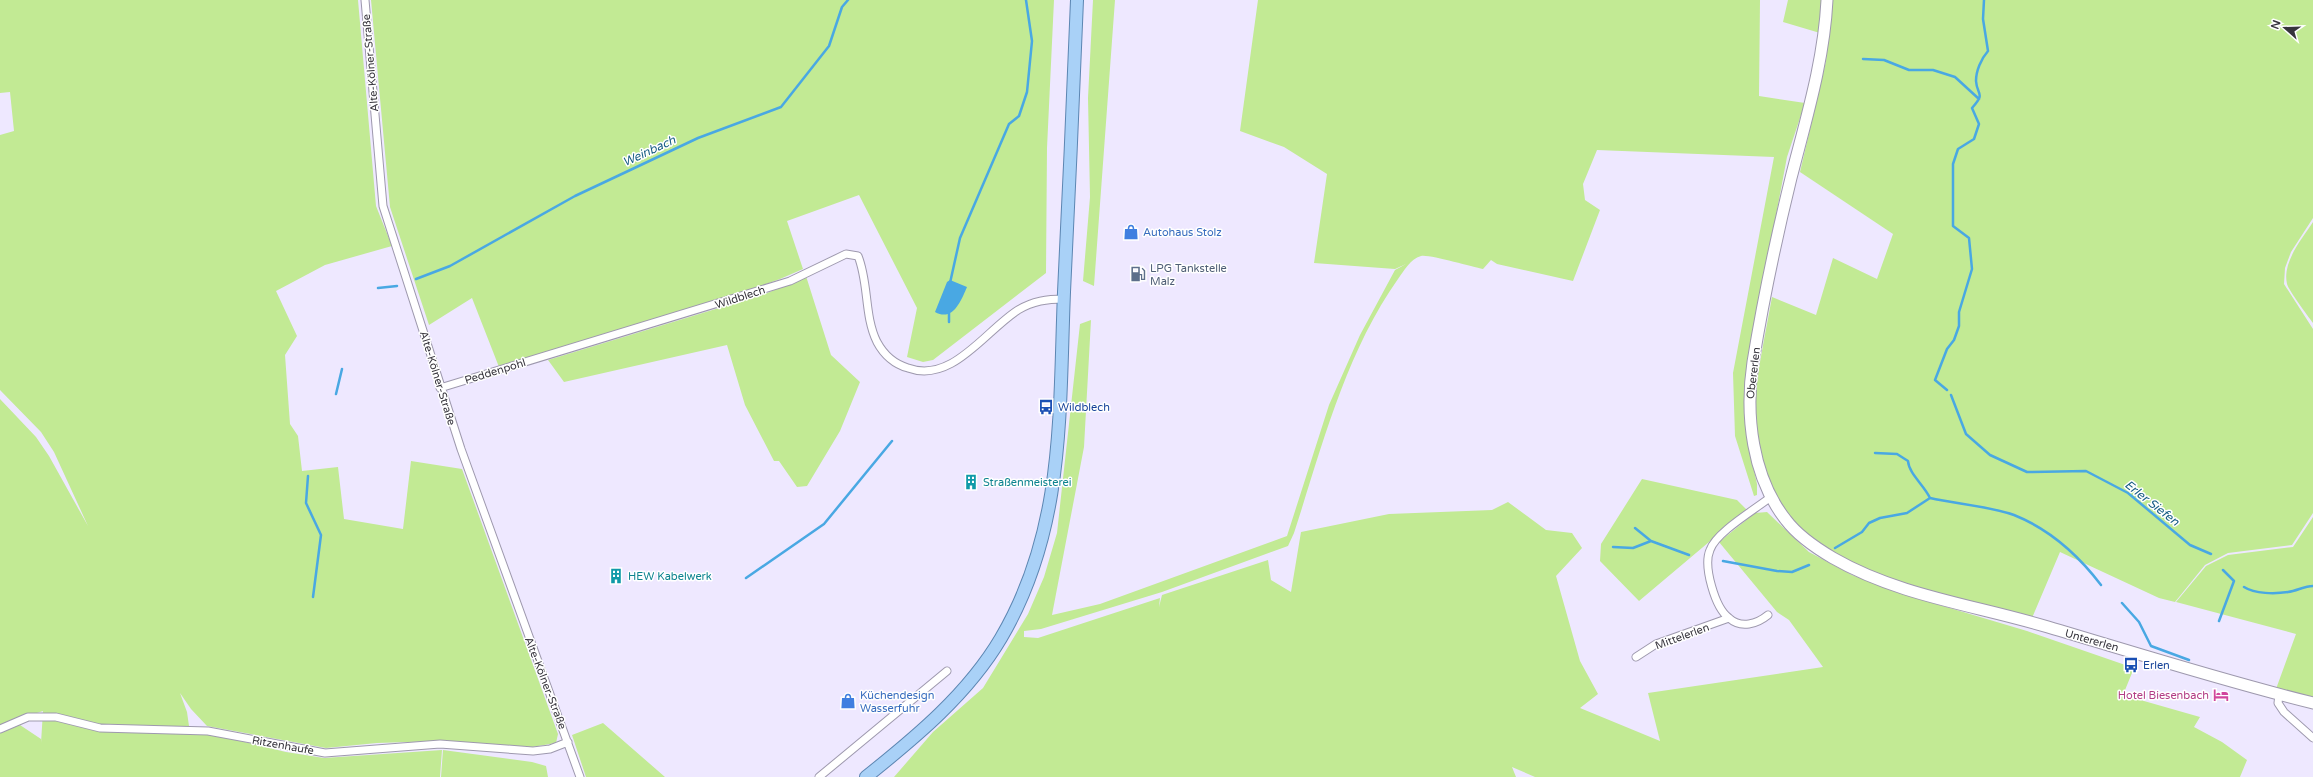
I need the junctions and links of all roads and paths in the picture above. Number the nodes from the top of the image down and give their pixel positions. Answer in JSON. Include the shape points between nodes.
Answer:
{"nodes":[{"id":1,"x":365,"y":0,"type":"edge"},
{"id":2,"x":1077,"y":0,"type":"edge"},
{"id":3,"x":1827,"y":0,"type":"edge"},
{"id":4,"x":1064,"y":299,"type":"junction"},
{"id":5,"x":551,"y":354,"type":"joint"},
{"id":6,"x":440,"y":388,"type":"junction"},
{"id":7,"x":1772,"y":496,"type":"junction"},
{"id":8,"x":1949,"y":602,"type":"joint"},
{"id":9,"x":1768,"y":615,"type":"dead end"},
{"id":10,"x":1729,"y":618,"type":"junction"},
{"id":11,"x":1636,"y":657,"type":"dead end"},
{"id":12,"x":947,"y":671,"type":"dead end"},
{"id":13,"x":2279,"y":695,"type":"junction"},
{"id":14,"x":2313,"y":703,"type":"edge"},
{"id":15,"x":0,"y":729,"type":"edge"},
{"id":16,"x":2313,"y":738,"type":"edge"},
{"id":17,"x":568,"y":742,"type":"junction"},
{"id":18,"x":580,"y":777,"type":"edge"},
{"id":19,"x":819,"y":777,"type":"edge"},
{"id":20,"x":866,"y":777,"type":"edge"}],
"edges":[{"from":1,"to":6,"type":"street","name":"Alte-Kölner-Straße","via":[[383,206],[421,320]]},
{"from":2,"to":4,"type":"main road"},
{"from":3,"to":7,"type":"main road","name":"Obererlen","via":[[1824,40],[1782,217],[1753,364],[1749,407],[1753,444]]},
{"from":4,"to":5,"type":"street","name":"Wildblech","via":[[1045,299],[1017,311],[955,362],[928,373],[913,370],[897,365],[876,341],[864,270],[858,256],[846,254],[790,281]]},
{"from":4,"to":20,"type":"main road","via":[[1053,485],[1045,533],[1025,591],[1000,640],[968,683],[936,718]]},
{"from":5,"to":6,"type":"street","name":"Peddenpohl"},
{"from":6,"to":17,"type":"street","name":"Alte-Kölner-Straße","via":[[546,688]]},
{"from":7,"to":8,"type":"main road","name":"Obererlen","via":[[1786,521],[1814,547],[1855,571],[1897,588]]},
{"from":7,"to":10,"type":"street","via":[[1717,537],[1709,551],[1708,574],[1715,596]]},
{"from":8,"to":13,"type":"main road","name":"Untererlen","via":[[2030,622]]},
{"from":9,"to":10,"type":"street","via":[[1760,622],[1746,625]]},
{"from":10,"to":11,"type":"street","name":"Mittelerlen","via":[[1656,644]]},
{"from":12,"to":19,"type":"street"},
{"from":13,"to":14,"type":"main road","name":"Untererlen"},
{"from":13,"to":16,"type":"street","via":[[2278,703],[2284,712]]},
{"from":15,"to":17,"type":"street","name":"Ritzenhaufe","via":[[28,717],[56,717],[100,728],[208,731],[325,753],[440,744],[533,751],[550,749]]},
{"from":17,"to":18,"type":"street","name":"Alte-Kölner-Straße"}]}
